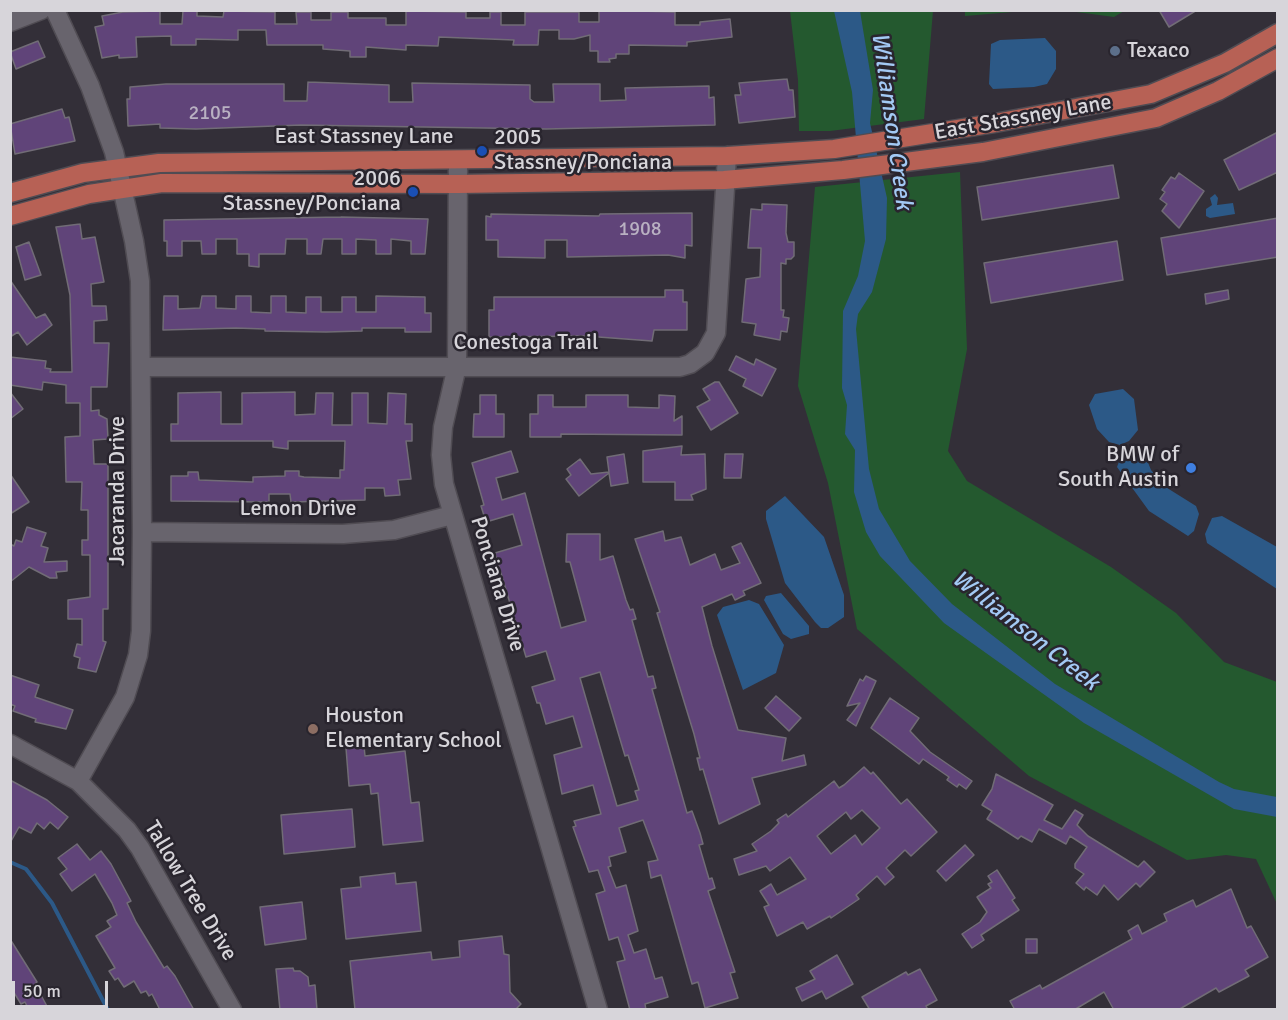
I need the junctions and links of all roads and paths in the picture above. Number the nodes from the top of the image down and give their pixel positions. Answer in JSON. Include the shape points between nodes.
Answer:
{"nodes":[{"id":1,"x":41,"y":10,"type":"edge"},
{"id":2,"x":55,"y":10,"type":"edge"},
{"id":3,"x":10,"y":22,"type":"edge"},
{"id":4,"x":1278,"y":33,"type":"edge"},
{"id":5,"x":1278,"y":58,"type":"edge"},
{"id":6,"x":1082,"y":107,"type":"junction"},
{"id":7,"x":1084,"y":132,"type":"junction"},
{"id":8,"x":727,"y":156,"type":"junction"},
{"id":9,"x":458,"y":161,"type":"junction"},
{"id":10,"x":118,"y":168,"type":"junction"},
{"id":11,"x":724,"y":180,"type":"junction"},
{"id":12,"x":458,"y":184,"type":"junction"},
{"id":13,"x":123,"y":187,"type":"junction"},
{"id":14,"x":10,"y":193,"type":"edge"},
{"id":15,"x":10,"y":216,"type":"edge"},
{"id":16,"x":457,"y":366,"type":"junction"},
{"id":17,"x":141,"y":367,"type":"junction"},
{"id":18,"x":452,"y":515,"type":"junction"},
{"id":19,"x":142,"y":532,"type":"junction"},
{"id":20,"x":10,"y":744,"type":"edge"},
{"id":21,"x":78,"y":781,"type":"junction"},
{"id":22,"x":232,"y":1010,"type":"edge"},
{"id":23,"x":598,"y":1010,"type":"edge"}],
"edges":[{"from":1,"to":3,"type":"street"},
{"from":2,"to":10,"type":"street","name":"Jacaranda Drive","via":[[90,86]]},
{"from":4,"to":6,"type":"main road","name":"East Stassney Lane","via":[[1225,63],[1151,94]]},
{"from":5,"to":7,"type":"main road","name":"East Stassney Lane","via":[[1218,91],[1156,118]]},
{"from":6,"to":7,"type":"main road"},
{"from":6,"to":8,"type":"main road","name":"East Stassney Lane","via":[[834,148]]},
{"from":7,"to":11,"type":"main road","name":"East Stassney Lane","via":[[983,152]]},
{"from":8,"to":9,"type":"main road","name":"East Stassney Lane"},
{"from":8,"to":11,"type":"street","name":"Conestoga Trail"},
{"from":9,"to":10,"type":"main road","name":"East Stassney Lane","via":[[200,160]]},
{"from":9,"to":12,"type":"street","name":"Ponciana Drive"},
{"from":10,"to":13,"type":"street","name":"Jacaranda Drive"},
{"from":10,"to":14,"type":"main road","name":"East Stassney Lane","via":[[83,173]]},
{"from":11,"to":12,"type":"main road","name":"East Stassney Lane"},
{"from":11,"to":16,"type":"street","name":"Conestoga Trail","via":[[716,333],[698,360],[680,367]]},
{"from":12,"to":13,"type":"main road","name":"East Stassney Lane","via":[[201,182]]},
{"from":12,"to":16,"type":"street","name":"Ponciana Drive"},
{"from":13,"to":15,"type":"main road","name":"East Stassney Lane"},
{"from":13,"to":17,"type":"street","name":"Jacaranda Drive","via":[[140,281]]},
{"from":16,"to":17,"type":"street","name":"Conestoga Trail"},
{"from":16,"to":18,"type":"street","name":"Ponciana Drive","via":[[441,448]]},
{"from":17,"to":19,"type":"street","name":"Jacaranda Drive"},
{"from":18,"to":19,"type":"street","name":"Lemon Drive","via":[[394,530],[343,534]]},
{"from":18,"to":23,"type":"street","name":"Ponciana Drive"},
{"from":19,"to":21,"type":"street","name":"Jacaranda Drive","via":[[138,655],[125,697]]},
{"from":20,"to":21,"type":"street","name":"Tallow Tree Drive"},
{"from":21,"to":22,"type":"street","name":"Tallow Tree Drive","via":[[114,815],[140,848]]}]}
